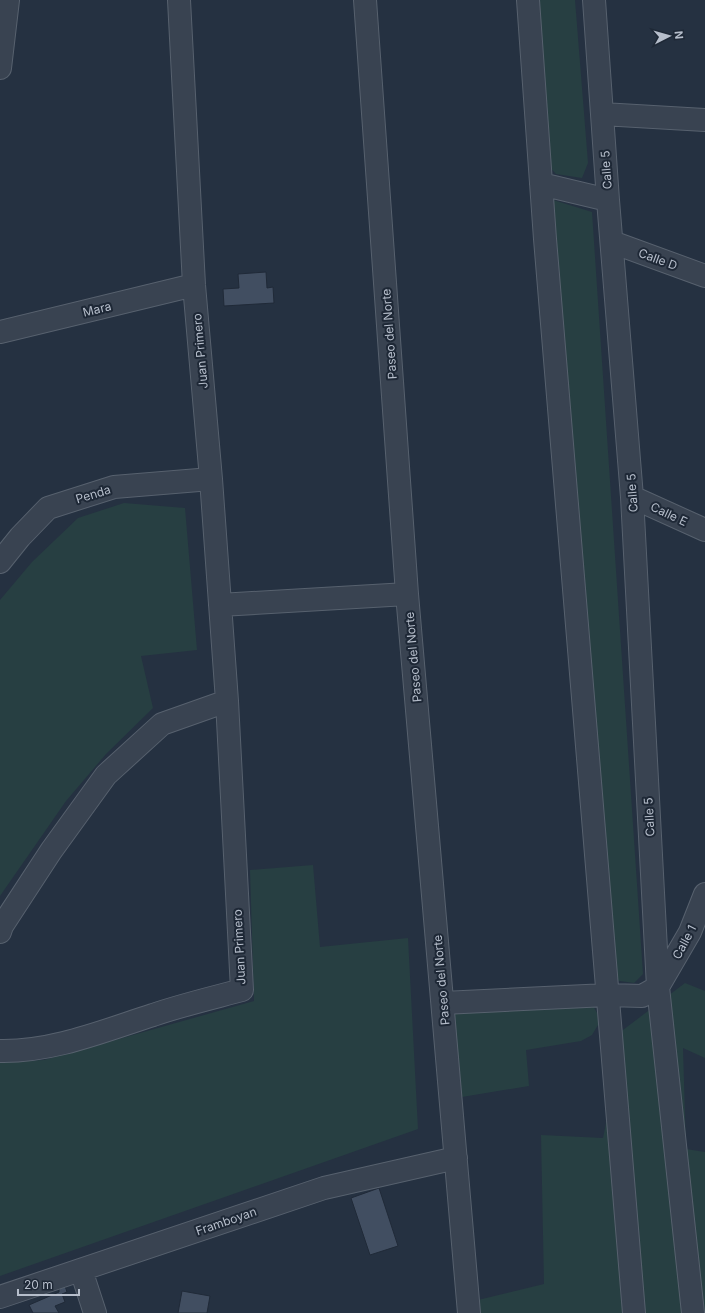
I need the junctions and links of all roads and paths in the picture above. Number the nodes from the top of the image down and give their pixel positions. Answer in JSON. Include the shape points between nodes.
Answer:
{"nodes":[{"id":1,"x":8,"y":0,"type":"edge"},
{"id":2,"x":179,"y":0,"type":"edge"},
{"id":3,"x":365,"y":0,"type":"edge"},
{"id":4,"x":528,"y":0,"type":"edge"},
{"id":5,"x":594,"y":0,"type":"edge"},
{"id":6,"x":0,"y":68,"type":"edge"},
{"id":7,"x":602,"y":114,"type":"junction"},
{"id":8,"x":705,"y":120,"type":"edge"},
{"id":9,"x":541,"y":184,"type":"junction"},
{"id":10,"x":608,"y":200,"type":"junction"},
{"id":11,"x":612,"y":242,"type":"junction"},
{"id":12,"x":705,"y":276,"type":"edge"},
{"id":13,"x":194,"y":285,"type":"junction"},
{"id":14,"x":0,"y":332,"type":"edge"},
{"id":15,"x":211,"y":480,"type":"junction"},
{"id":16,"x":632,"y":497,"type":"junction"},
{"id":17,"x":705,"y":530,"type":"edge"},
{"id":18,"x":0,"y":562,"type":"edge"},
{"id":19,"x":407,"y":594,"type":"junction"},
{"id":20,"x":220,"y":605,"type":"junction"},
{"id":21,"x":227,"y":701,"type":"junction"},
{"id":22,"x":705,"y":894,"type":"edge"},
{"id":23,"x":0,"y":932,"type":"edge"},
{"id":24,"x":658,"y":987,"type":"junction"},
{"id":25,"x":607,"y":996,"type":"junction"},
{"id":26,"x":443,"y":1003,"type":"junction"},
{"id":27,"x":0,"y":1051,"type":"edge"},
{"id":28,"x":456,"y":1158,"type":"junction"},
{"id":29,"x":81,"y":1270,"type":"junction"},
{"id":30,"x":0,"y":1297,"type":"edge"},
{"id":31,"x":95,"y":1313,"type":"edge"},
{"id":32,"x":469,"y":1313,"type":"edge"},
{"id":33,"x":634,"y":1313,"type":"edge"},
{"id":34,"x":693,"y":1313,"type":"edge"}],
"edges":[{"from":1,"to":6,"type":"street"},
{"from":2,"to":13,"type":"street","name":"Juan Primero"},
{"from":3,"to":19,"type":"street","name":"Paseo del Norte"},
{"from":4,"to":9,"type":"street"},
{"from":5,"to":7,"type":"street","name":"Calle 5"},
{"from":7,"to":8,"type":"street"},
{"from":7,"to":10,"type":"street","name":"Calle 5"},
{"from":9,"to":10,"type":"street"},
{"from":9,"to":25,"type":"street"},
{"from":10,"to":11,"type":"street","name":"Calle 5"},
{"from":11,"to":12,"type":"street","name":"Calle D"},
{"from":11,"to":16,"type":"street","name":"Calle 5"},
{"from":13,"to":14,"type":"street","name":"Mara"},
{"from":13,"to":15,"type":"street","name":"Juan Primero"},
{"from":15,"to":18,"type":"street","name":"Penda","via":[[114,487],[48,508]]},
{"from":15,"to":20,"type":"street","name":"Juan Primero"},
{"from":16,"to":17,"type":"street","name":"Calle E"},
{"from":16,"to":24,"type":"street","name":"Calle 5"},
{"from":19,"to":20,"type":"street"},
{"from":19,"to":26,"type":"street","name":"Paseo del Norte"},
{"from":20,"to":21,"type":"street","name":"Juan Primero"},
{"from":21,"to":23,"type":"street","via":[[162,724],[106,775],[51,851]]},
{"from":21,"to":27,"type":"street","name":"Juan Primero","via":[[242,990],[68,1042],[16,1051]]},
{"from":22,"to":24,"type":"street","name":"Calle 1","via":[[690,932]]},
{"from":24,"to":25,"type":"street","via":[[642,996]]},
{"from":24,"to":34,"type":"street","name":"Calle 5"},
{"from":25,"to":26,"type":"street"},
{"from":25,"to":33,"type":"street"},
{"from":26,"to":28,"type":"street","name":"Paseo del Norte"},
{"from":28,"to":29,"type":"street","name":"Framboyan","via":[[324,1188]]},
{"from":28,"to":32,"type":"street","name":"Paseo del Norte"},
{"from":29,"to":30,"type":"street","name":"Framboyan"},
{"from":29,"to":31,"type":"street"}]}
